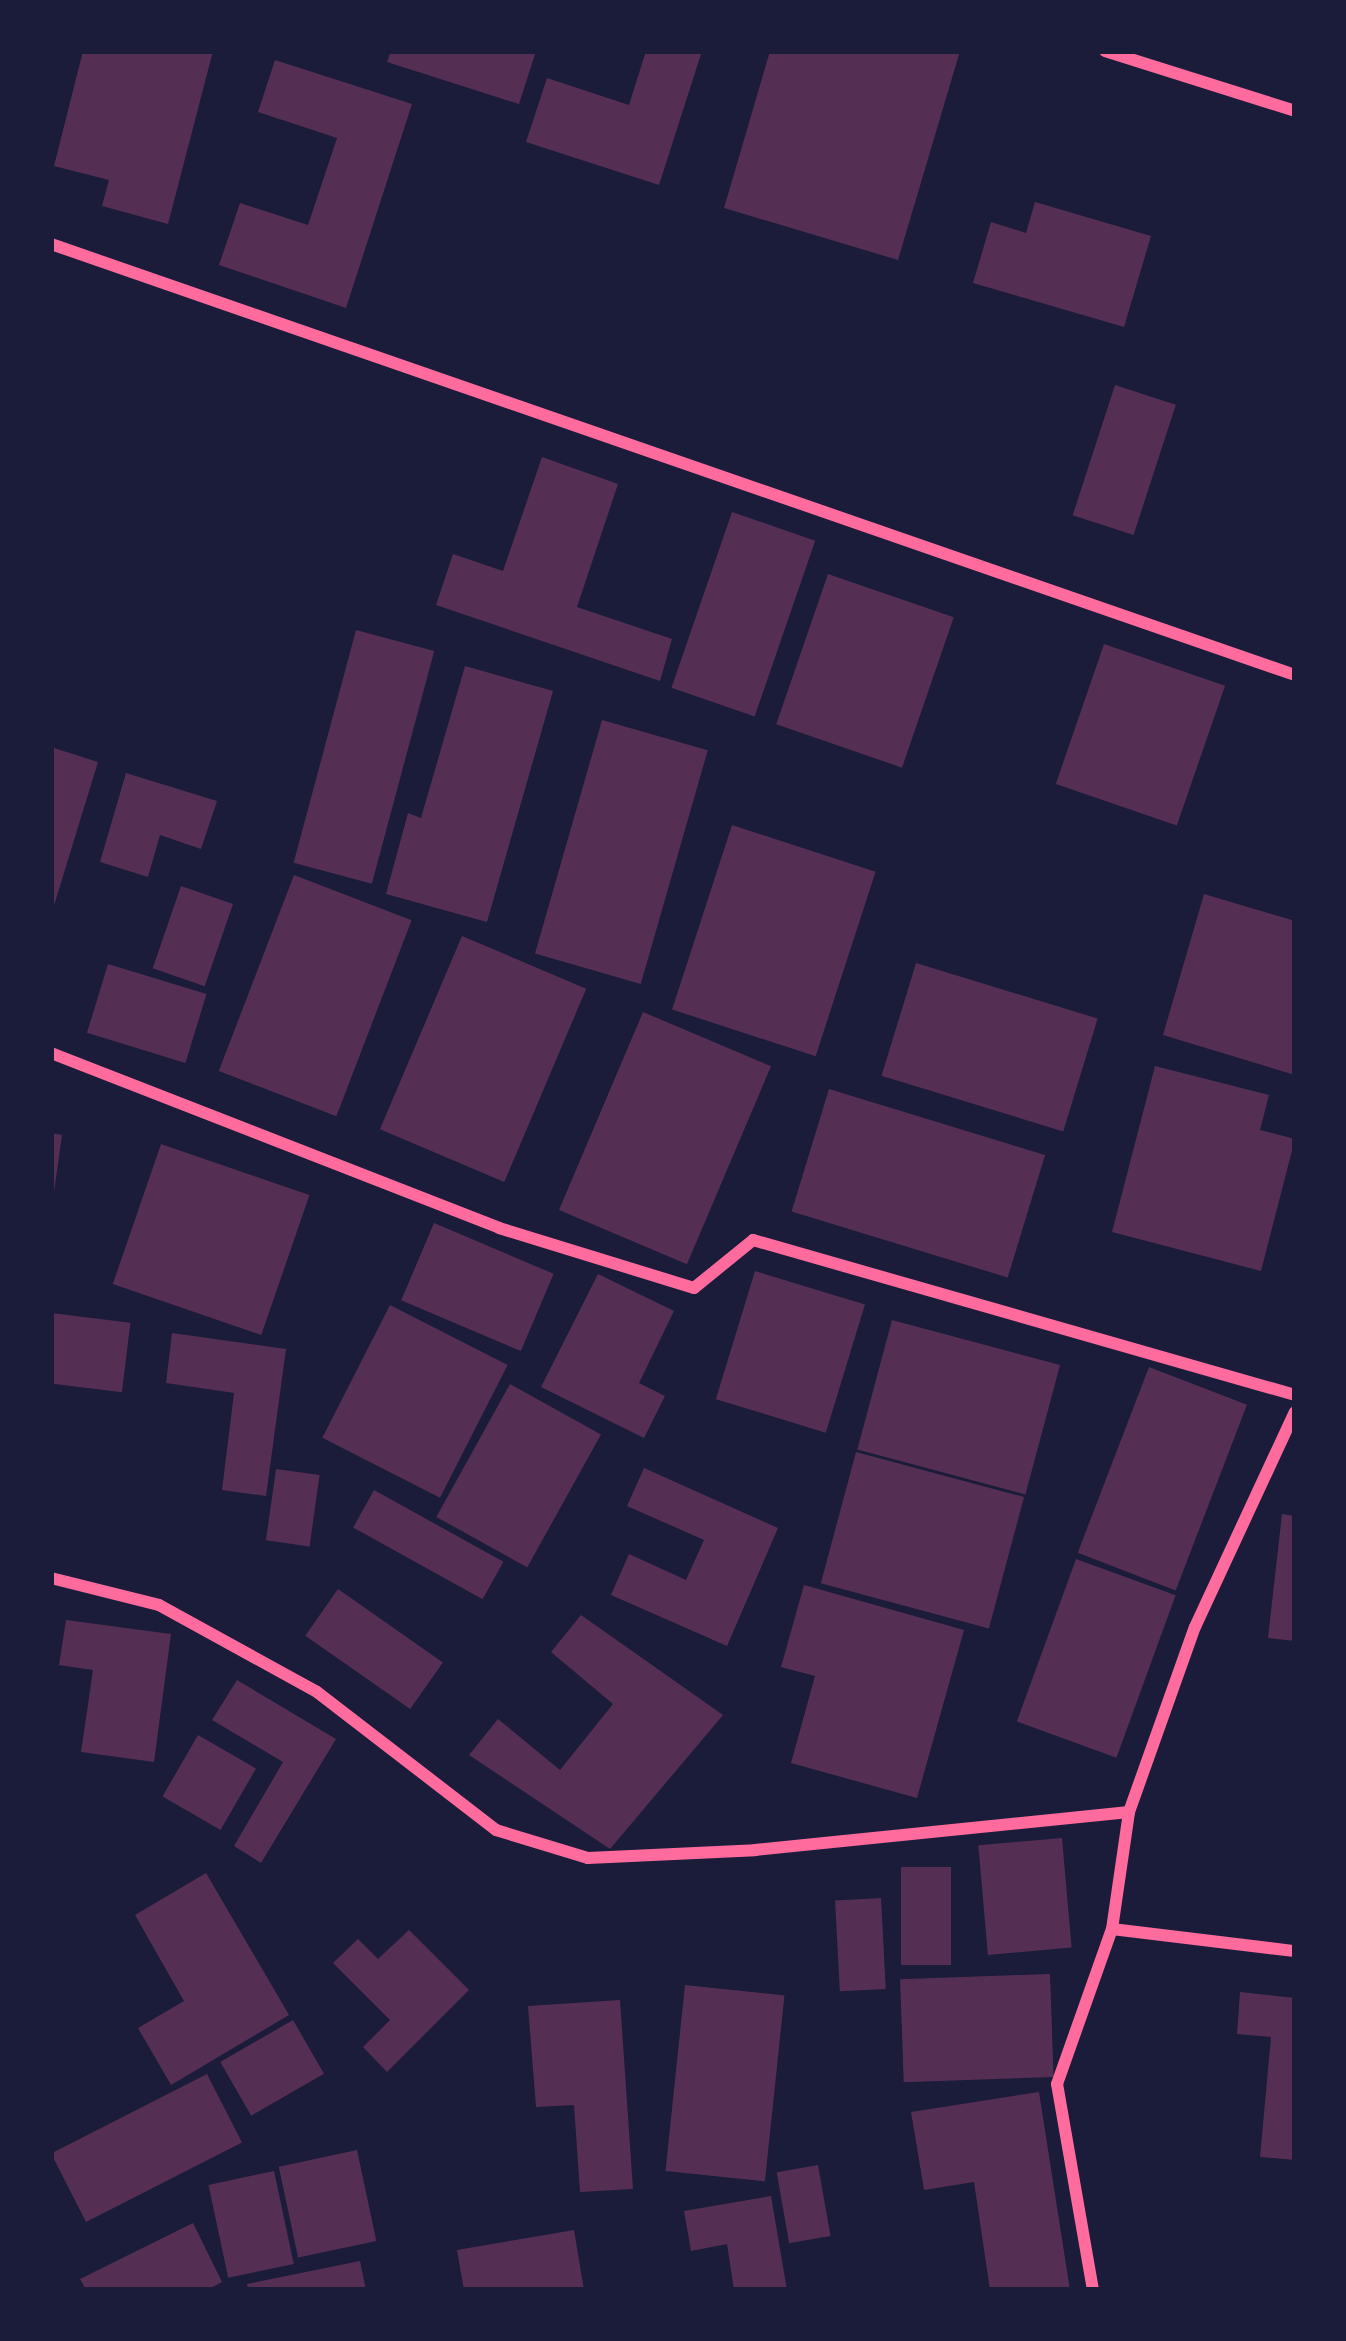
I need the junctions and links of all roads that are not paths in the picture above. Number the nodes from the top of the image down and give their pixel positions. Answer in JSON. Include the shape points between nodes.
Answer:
{"nodes":[{"id":1,"x":1105,"y":51,"type":"edge"},
{"id":2,"x":1295,"y":112,"type":"edge"},
{"id":3,"x":51,"y":244,"type":"edge"},
{"id":4,"x":1295,"y":675,"type":"edge"},
{"id":5,"x":51,"y":1053,"type":"edge"},
{"id":6,"x":1295,"y":1395,"type":"edge"},
{"id":7,"x":1295,"y":1412,"type":"edge"},
{"id":8,"x":51,"y":1578,"type":"edge"},
{"id":9,"x":1129,"y":1812,"type":"junction"},
{"id":10,"x":1112,"y":1928,"type":"junction"},
{"id":11,"x":1295,"y":1951,"type":"edge"},
{"id":12,"x":1093,"y":2290,"type":"edge"}],
"edges":[{"from":1,"to":2,"type":"street"},
{"from":3,"to":4,"type":"street"},
{"from":5,"to":6,"type":"street","via":[[499,1228],[694,1288],[753,1240]]},
{"from":7,"to":9,"type":"street","via":[[1195,1627]]},
{"from":8,"to":9,"type":"street","via":[[159,1605],[317,1692],[496,1830],[587,1858],[755,1850]]},
{"from":9,"to":10,"type":"street"},
{"from":10,"to":11,"type":"street"},
{"from":10,"to":12,"type":"street","via":[[1057,2084]]}]}
